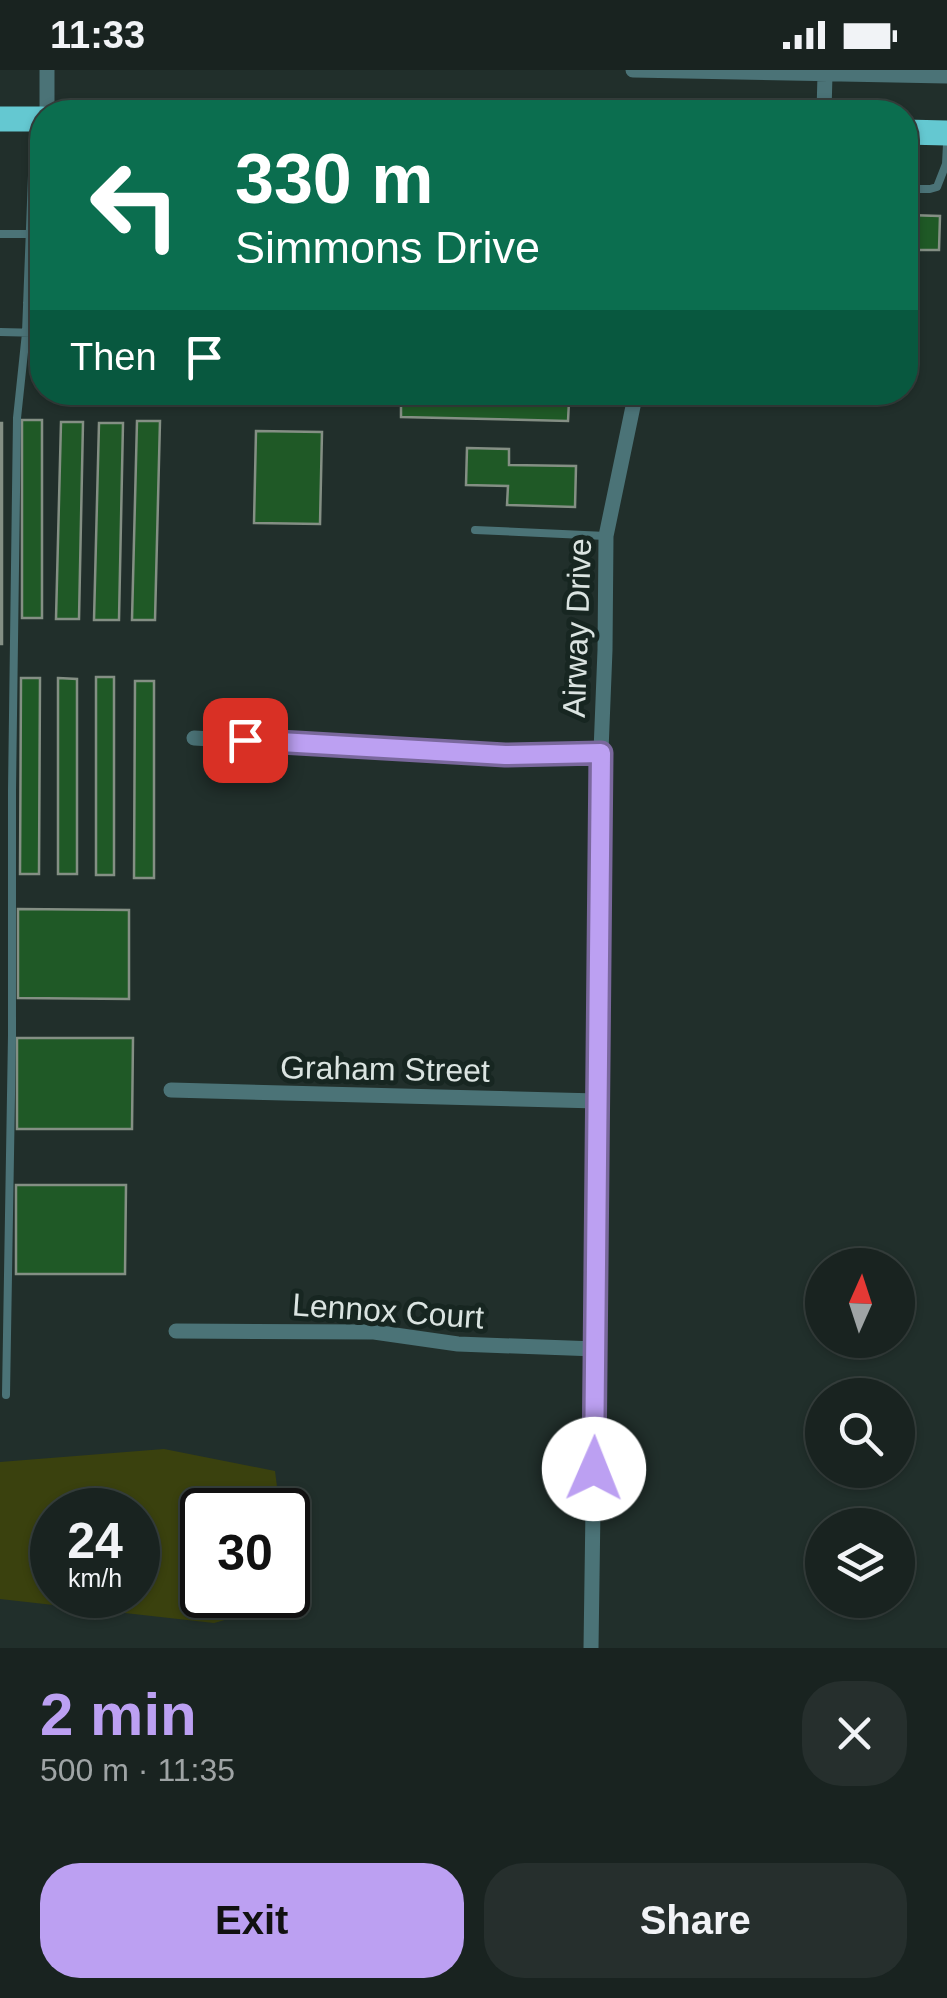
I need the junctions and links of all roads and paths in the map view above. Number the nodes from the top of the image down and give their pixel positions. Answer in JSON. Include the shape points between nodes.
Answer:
{"nodes":[{"id":1,"x":47,"y":70,"type":"edge"},
{"id":2,"x":633,"y":70,"type":"edge"},
{"id":3,"x":697,"y":71,"type":"edge"},
{"id":4,"x":826,"y":72,"type":"edge"},
{"id":5,"x":872,"y":72,"type":"edge"},
{"id":6,"x":947,"y":76,"type":"edge"},
{"id":7,"x":43,"y":100,"type":"edge"},
{"id":8,"x":825,"y":100,"type":"edge"},
{"id":9,"x":30,"y":117,"type":"edge"},
{"id":10,"x":0,"y":118,"type":"edge"},
{"id":11,"x":918,"y":132,"type":"edge"},
{"id":12,"x":947,"y":133,"type":"edge"},
{"id":13,"x":947,"y":144,"type":"edge"},
{"id":14,"x":918,"y":188,"type":"edge"},
{"id":15,"x":0,"y":234,"type":"edge"},
{"id":16,"x":30,"y":234,"type":"joint"},
{"id":17,"x":27,"y":303,"type":"junction"},
{"id":18,"x":30,"y":303,"type":"edge"},
{"id":19,"x":0,"y":332,"type":"edge"},
{"id":20,"x":26,"y":332,"type":"junction"},
{"id":21,"x":30,"y":332,"type":"edge"},
{"id":22,"x":633,"y":405,"type":"edge"},
{"id":23,"x":475,"y":530,"type":"dead end"},
{"id":24,"x":606,"y":536,"type":"junction"},
{"id":25,"x":194,"y":738,"type":"dead end"},
{"id":26,"x":601,"y":753,"type":"junction"},
{"id":27,"x":171,"y":1090,"type":"dead end"},
{"id":28,"x":598,"y":1101,"type":"junction"},
{"id":29,"x":176,"y":1331,"type":"dead end"},
{"id":30,"x":596,"y":1348,"type":"junction"},
{"id":31,"x":6,"y":1395,"type":"dead end"},
{"id":32,"x":591,"y":1648,"type":"edge"}],
"edges":[{"from":1,"to":7,"type":"street"},
{"from":2,"to":3,"type":"street"},
{"from":3,"to":4,"type":"street"},
{"from":4,"to":5,"type":"street"},
{"from":4,"to":8,"type":"street"},
{"from":5,"to":6,"type":"street"},
{"from":9,"to":10,"type":"highway"},
{"from":11,"to":12,"type":"highway"},
{"from":13,"to":14,"type":"lane","via":[[938,187]]},
{"from":15,"to":16,"type":"lane"},
{"from":16,"to":17,"type":"lane"},
{"from":17,"to":18,"type":"lane"},
{"from":17,"to":20,"type":"lane"},
{"from":19,"to":20,"type":"lane"},
{"from":20,"to":21,"type":"lane"},
{"from":20,"to":31,"type":"lane","via":[[17,418]]},
{"from":22,"to":24,"type":"street","name":"Airway Drive"},
{"from":23,"to":24,"type":"lane"},
{"from":24,"to":26,"type":"street","name":"Airway Drive"},
{"from":25,"to":26,"type":"street","via":[[505,755]]},
{"from":26,"to":28,"type":"street","name":"Airway Drive"},
{"from":27,"to":28,"type":"street","name":"Graham Street"},
{"from":28,"to":30,"type":"street","name":"Airway Drive"},
{"from":29,"to":30,"type":"street","name":"Lennox Court","via":[[374,1332],[458,1344]]},
{"from":30,"to":32,"type":"street","name":"Airway Drive"}]}
